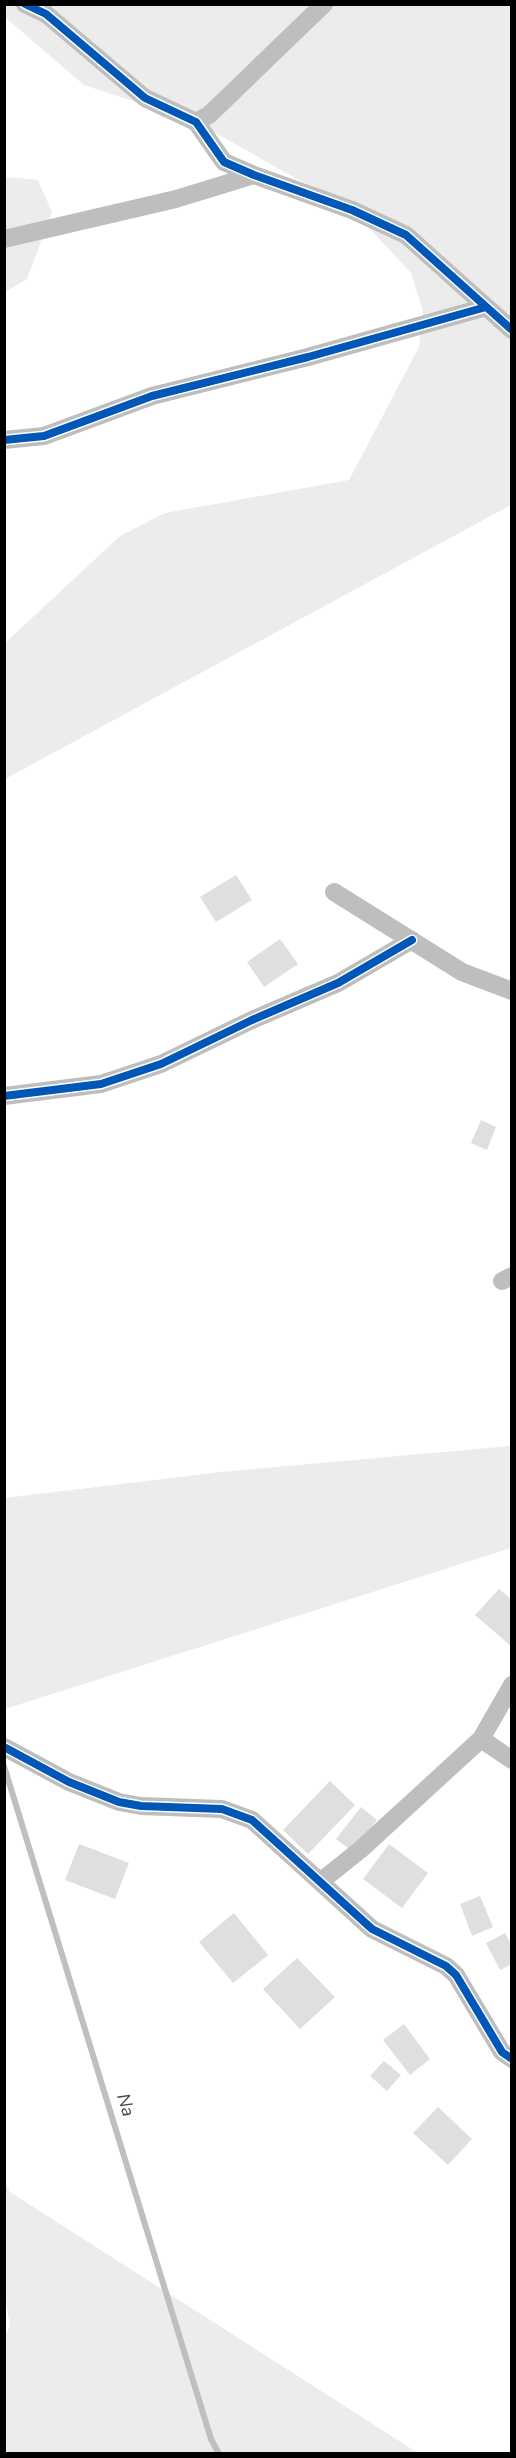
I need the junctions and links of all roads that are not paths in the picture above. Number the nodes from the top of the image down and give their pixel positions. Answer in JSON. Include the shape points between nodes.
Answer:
{"nodes":[{"id":1,"x":25,"y":4,"type":"edge"},
{"id":2,"x":324,"y":4,"type":"edge"},
{"id":3,"x":196,"y":122,"type":"junction"},
{"id":4,"x":254,"y":175,"type":"junction"},
{"id":5,"x":4,"y":239,"type":"edge"},
{"id":6,"x":486,"y":307,"type":"junction"},
{"id":7,"x":512,"y":330,"type":"edge"},
{"id":8,"x":4,"y":440,"type":"edge"},
{"id":9,"x":334,"y":892,"type":"dead end"},
{"id":10,"x":412,"y":940,"type":"junction"},
{"id":11,"x":512,"y":991,"type":"edge"},
{"id":12,"x":4,"y":1096,"type":"edge"},
{"id":13,"x":512,"y":1685,"type":"edge"},
{"id":14,"x":481,"y":1739,"type":"junction"},
{"id":15,"x":4,"y":1747,"type":"edge"},
{"id":16,"x":512,"y":1760,"type":"edge"},
{"id":17,"x":320,"y":1882,"type":"junction"},
{"id":18,"x":512,"y":2059,"type":"edge"}],
"edges":[{"from":1,"to":3,"type":"street","via":[[46,14],[145,98]]},
{"from":2,"to":3,"type":"street","via":[[209,115]]},
{"from":3,"to":4,"type":"street","via":[[224,162]]},
{"from":4,"to":5,"type":"street","via":[[176,199]]},
{"from":4,"to":6,"type":"street","via":[[352,210],[405,235]]},
{"from":6,"to":7,"type":"street"},
{"from":6,"to":8,"type":"street","via":[[152,396],[44,436]]},
{"from":9,"to":10,"type":"street"},
{"from":10,"to":11,"type":"street","via":[[462,972]]},
{"from":10,"to":12,"type":"street","via":[[338,982],[161,1064],[101,1084]]},
{"from":13,"to":14,"type":"street"},
{"from":14,"to":16,"type":"street"},
{"from":14,"to":17,"type":"street"},
{"from":15,"to":17,"type":"street","via":[[69,1782],[118,1802],[222,1809],[252,1820]]},
{"from":17,"to":18,"type":"street","via":[[372,1929],[446,1966],[456,1975],[502,2052]]}]}
